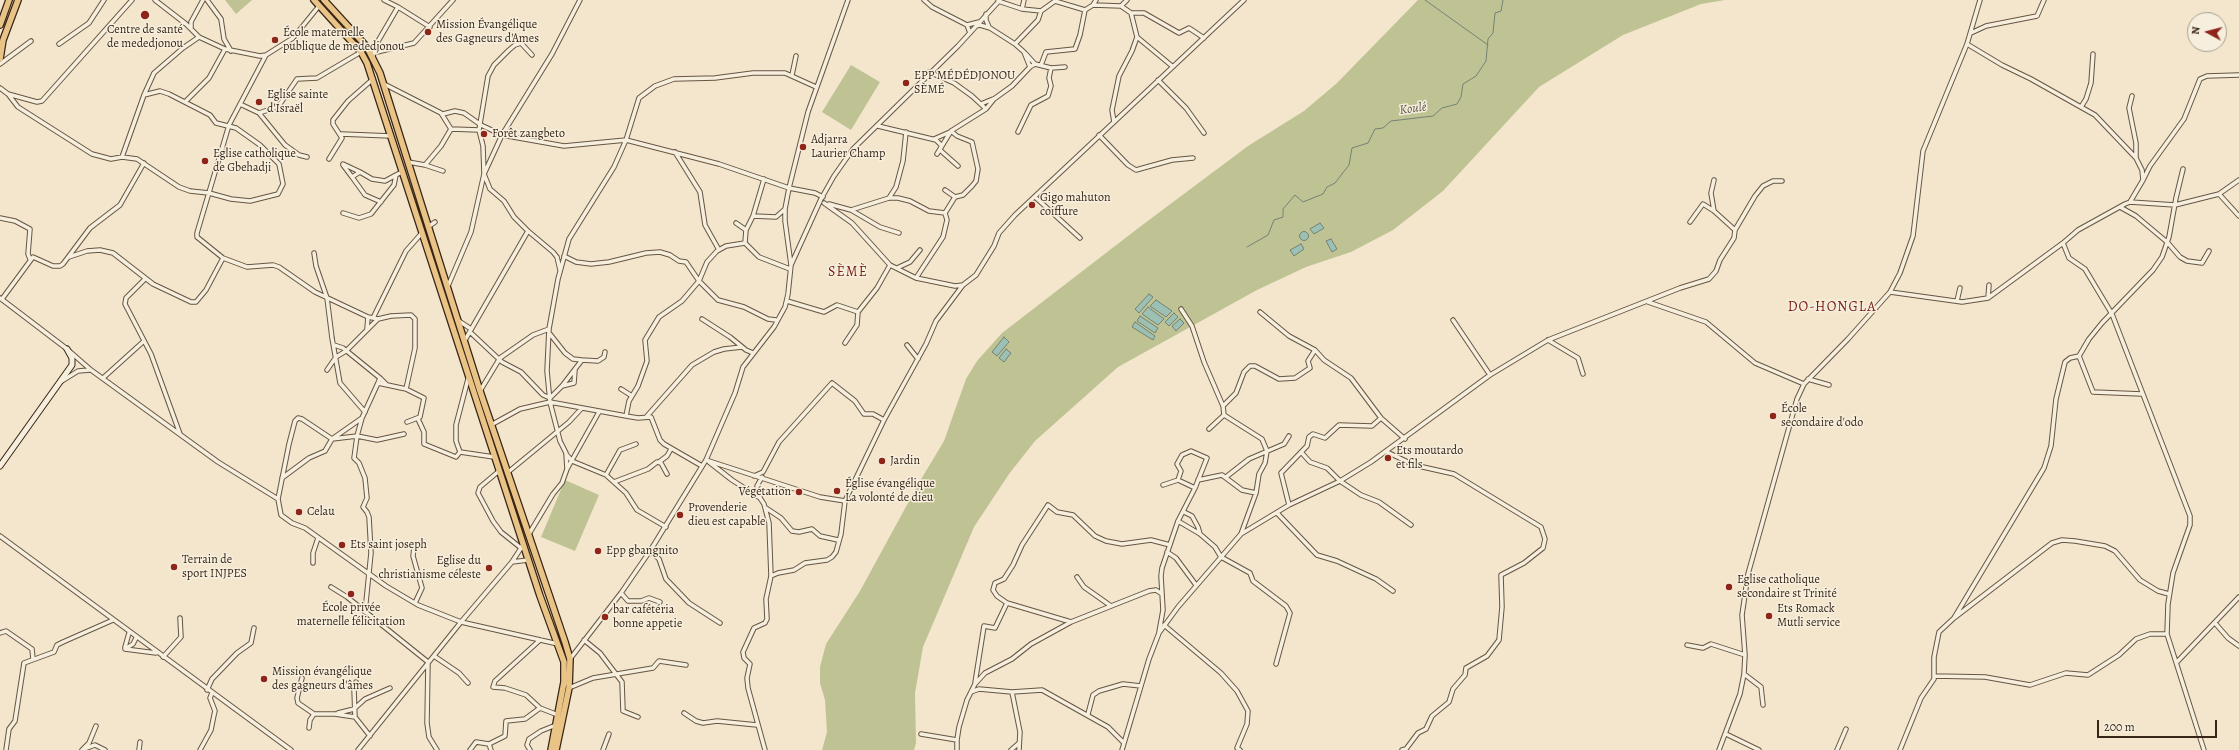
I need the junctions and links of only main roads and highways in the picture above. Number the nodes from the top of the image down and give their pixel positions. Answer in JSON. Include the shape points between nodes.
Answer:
{"nodes":[{"id":1,"x":10,"y":0,"type":"edge"},
{"id":2,"x":18,"y":0,"type":"edge"},
{"id":3,"x":314,"y":0,"type":"edge"},
{"id":4,"x":325,"y":0,"type":"edge"},
{"id":5,"x":0,"y":25,"type":"edge"},
{"id":6,"x":0,"y":59,"type":"edge"},
{"id":7,"x":551,"y":750,"type":"edge"},
{"id":8,"x":556,"y":750,"type":"edge"}],
"edges":[{"from":1,"to":5,"type":"main road"},
{"from":2,"to":6,"type":"main road","via":[[3,40]]},
{"from":3,"to":7,"type":"main road","via":[[361,52],[372,79],[522,547],[558,644],[565,669]]},
{"from":4,"to":8,"type":"main road","via":[[372,54],[491,426],[570,659],[569,688]]}]}
